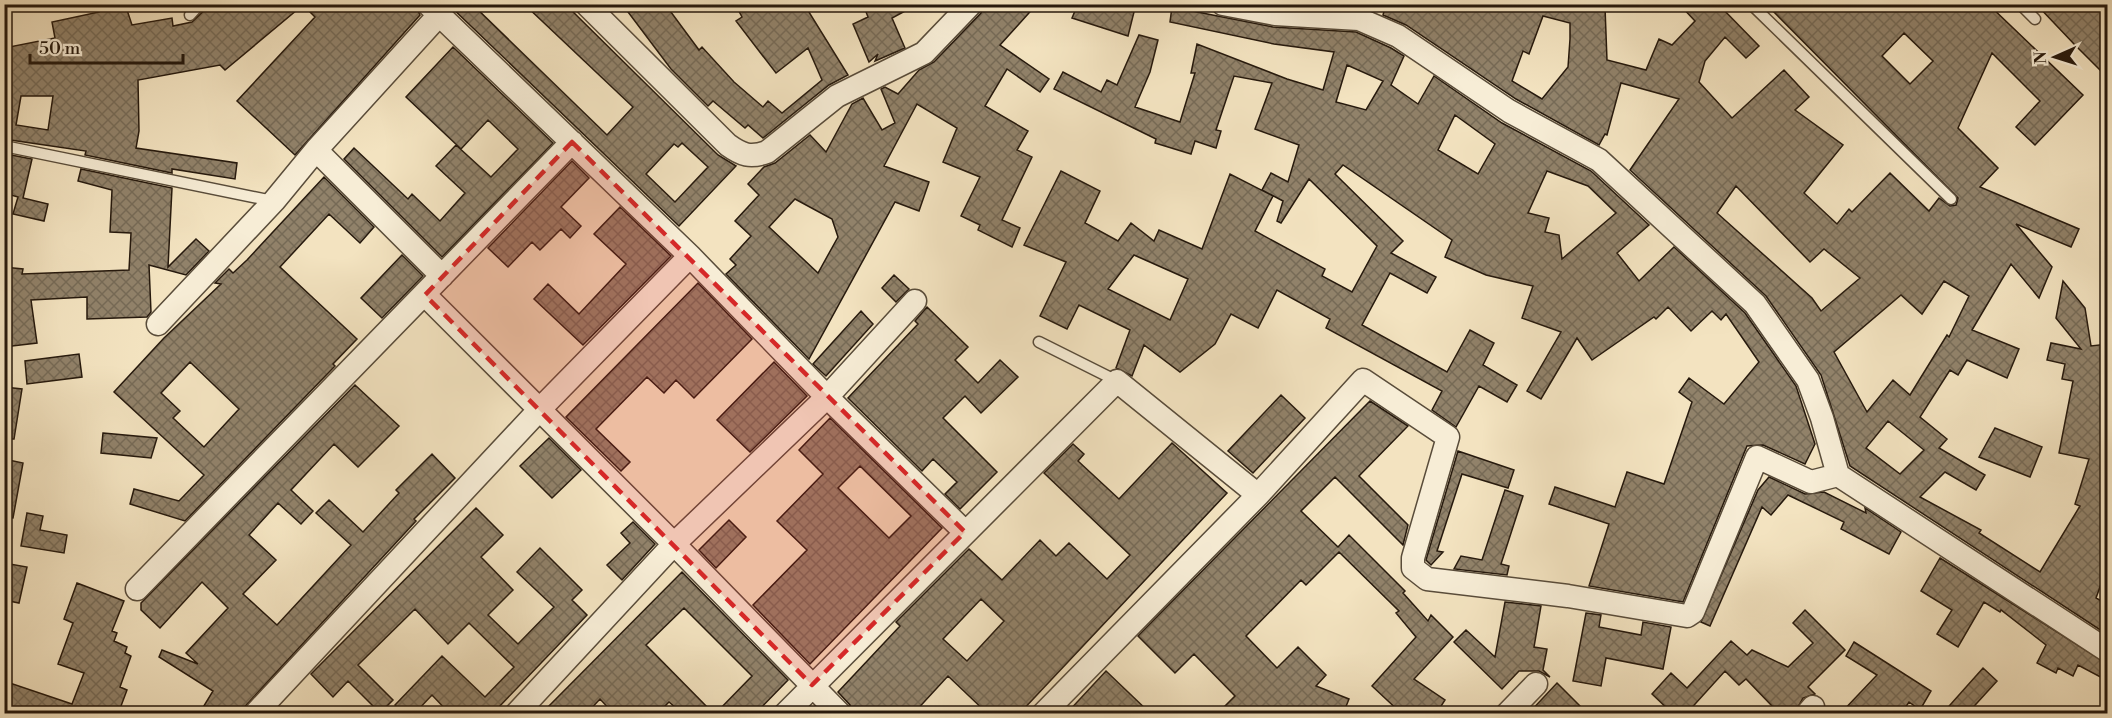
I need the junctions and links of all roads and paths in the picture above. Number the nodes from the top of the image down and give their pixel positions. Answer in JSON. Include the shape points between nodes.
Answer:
{"nodes":[{"id":1,"x":200,"y":4,"type":"edge"},
{"id":2,"x":586,"y":4,"type":"edge"},
{"id":3,"x":971,"y":4,"type":"edge"},
{"id":4,"x":1223,"y":4,"type":"edge"},
{"id":5,"x":1751,"y":4,"type":"edge"},
{"id":6,"x":2020,"y":4,"type":"edge"},
{"id":7,"x":433,"y":10,"type":"edge"},
{"id":8,"x":190,"y":15,"type":"dead end"},
{"id":9,"x":2035,"y":19,"type":"dead end"},
{"id":10,"x":572,"y":142,"type":"junction"},
{"id":11,"x":4,"y":146,"type":"edge"},
{"id":12,"x":316,"y":150,"type":"junction"},
{"id":13,"x":1951,"y":199,"type":"dead end"},
{"id":14,"x":274,"y":201,"type":"junction"},
{"id":15,"x":690,"y":256,"type":"junction"},
{"id":16,"x":442,"y":276,"type":"junction"},
{"id":17,"x":425,"y":295,"type":"junction"},
{"id":18,"x":915,"y":301,"type":"dead end"},
{"id":19,"x":158,"y":324,"type":"dead end"},
{"id":20,"x":1039,"y":342,"type":"dead end"},
{"id":21,"x":1117,"y":381,"type":"junction"},
{"id":22,"x":827,"y":398,"type":"junction"},
{"id":23,"x":540,"y":409,"type":"junction"},
{"id":24,"x":1838,"y":475,"type":"junction"},
{"id":25,"x":1258,"y":495,"type":"junction"},
{"id":26,"x":965,"y":532,"type":"junction"},
{"id":27,"x":674,"y":544,"type":"junction"},
{"id":28,"x":137,"y":589,"type":"dead end"},
{"id":29,"x":2108,"y":651,"type":"edge"},
{"id":30,"x":1536,"y":684,"type":"dead end"},
{"id":31,"x":812,"y":685,"type":"junction"},
{"id":32,"x":255,"y":714,"type":"edge"},
{"id":33,"x":516,"y":714,"type":"edge"},
{"id":34,"x":785,"y":714,"type":"edge"},
{"id":35,"x":840,"y":714,"type":"edge"},
{"id":36,"x":1043,"y":714,"type":"edge"},
{"id":37,"x":1508,"y":714,"type":"edge"}],
"edges":[{"from":1,"to":8,"type":"lane"},
{"from":2,"to":3,"type":"street","via":[[728,145],[747,156],[756,156],[767,152],[837,96],[924,53]]},
{"from":4,"to":24,"type":"street","via":[[1275,14],[1359,20],[1398,36],[1509,111],[1599,160],[1755,304],[1808,380]]},
{"from":5,"to":13,"type":"lane"},
{"from":6,"to":9,"type":"lane"},
{"from":7,"to":10,"type":"street"},
{"from":7,"to":12,"type":"street"},
{"from":10,"to":15,"type":"street"},
{"from":10,"to":16,"type":"street"},
{"from":11,"to":14,"type":"lane"},
{"from":12,"to":14,"type":"street"},
{"from":12,"to":16,"type":"street"},
{"from":14,"to":19,"type":"street"},
{"from":15,"to":22,"type":"street"},
{"from":15,"to":23,"type":"street"},
{"from":16,"to":17,"type":"street"},
{"from":17,"to":23,"type":"street"},
{"from":17,"to":28,"type":"street"},
{"from":18,"to":22,"type":"street"},
{"from":20,"to":21,"type":"lane"},
{"from":21,"to":25,"type":"street"},
{"from":21,"to":26,"type":"street"},
{"from":22,"to":26,"type":"street"},
{"from":22,"to":27,"type":"street"},
{"from":23,"to":27,"type":"street"},
{"from":23,"to":32,"type":"street"},
{"from":24,"to":25,"type":"street","via":[[1811,482],[1757,457],[1693,612],[1680,617],[1568,596],[1420,576],[1413,568],[1413,558],[1448,437],[1363,380]]},
{"from":24,"to":29,"type":"street"},
{"from":25,"to":36,"type":"street"},
{"from":26,"to":31,"type":"street"},
{"from":27,"to":31,"type":"street"},
{"from":27,"to":33,"type":"street"},
{"from":30,"to":37,"type":"street"},
{"from":31,"to":34,"type":"street"},
{"from":31,"to":35,"type":"street"}]}
